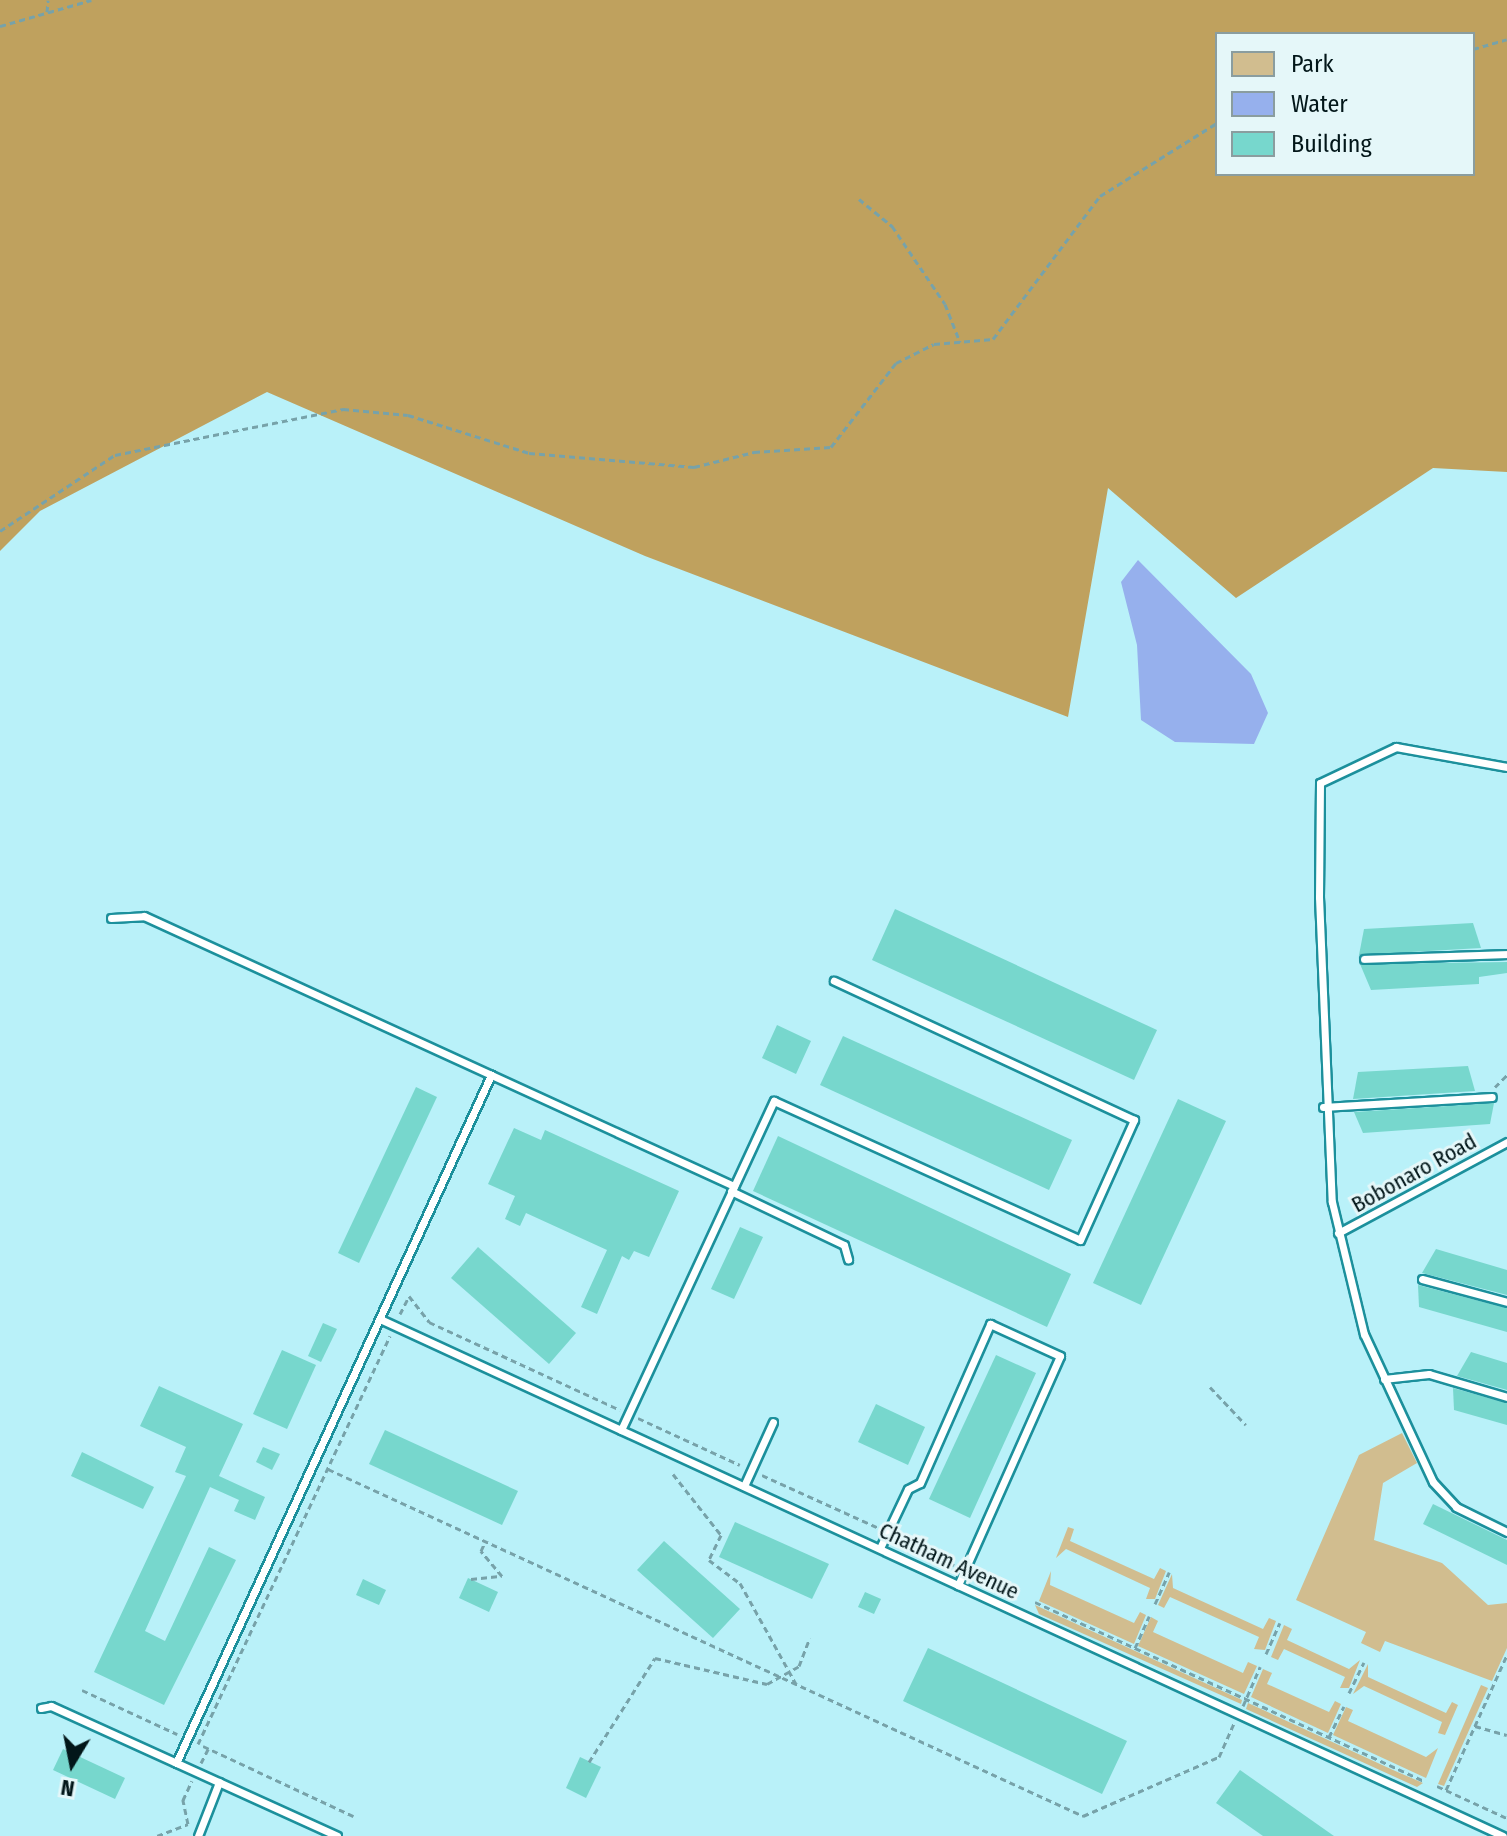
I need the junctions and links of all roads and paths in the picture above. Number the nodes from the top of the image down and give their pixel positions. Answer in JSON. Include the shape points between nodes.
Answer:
{"nodes":[{"id":1,"x":48,"y":0,"type":"edge"},
{"id":2,"x":91,"y":0,"type":"edge"},
{"id":3,"x":47,"y":12,"type":"junction"},
{"id":4,"x":0,"y":26,"type":"edge"},
{"id":5,"x":1507,"y":39,"type":"edge"},
{"id":6,"x":1475,"y":48,"type":"edge"},
{"id":7,"x":1215,"y":124,"type":"edge"},
{"id":8,"x":859,"y":199,"type":"dead end"},
{"id":9,"x":960,"y":342,"type":"junction"},
{"id":10,"x":0,"y":531,"type":"edge"},
{"id":11,"x":1507,"y":767,"type":"edge"},
{"id":12,"x":111,"y":918,"type":"dead end"},
{"id":13,"x":1507,"y":954,"type":"edge"},
{"id":14,"x":1364,"y":959,"type":"dead end"},
{"id":15,"x":834,"y":981,"type":"dead end"},
{"id":16,"x":491,"y":1075,"type":"junction"},
{"id":17,"x":1492,"y":1097,"type":"dead end"},
{"id":18,"x":1323,"y":1107,"type":"junction"},
{"id":19,"x":1507,"y":1142,"type":"edge"},
{"id":20,"x":732,"y":1188,"type":"junction"},
{"id":21,"x":1338,"y":1233,"type":"junction"},
{"id":22,"x":848,"y":1259,"type":"dead end"},
{"id":23,"x":1422,"y":1279,"type":"dead end"},
{"id":24,"x":1507,"y":1302,"type":"edge"},
{"id":25,"x":380,"y":1319,"type":"junction"},
{"id":26,"x":395,"y":1325,"type":"junction"},
{"id":27,"x":1384,"y":1379,"type":"junction"},
{"id":28,"x":1210,"y":1387,"type":"dead end"},
{"id":29,"x":1507,"y":1397,"type":"edge"},
{"id":30,"x":629,"y":1414,"type":"junction"},
{"id":31,"x":773,"y":1422,"type":"dead end"},
{"id":32,"x":1246,"y":1425,"type":"dead end"},
{"id":33,"x":621,"y":1430,"type":"junction"},
{"id":34,"x":314,"y":1463,"type":"junction"},
{"id":35,"x":329,"y":1470,"type":"junction"},
{"id":36,"x":751,"y":1470,"type":"junction"},
{"id":37,"x":673,"y":1474,"type":"dead end"},
{"id":38,"x":744,"y":1486,"type":"junction"},
{"id":39,"x":887,"y":1532,"type":"junction"},
{"id":40,"x":1507,"y":1532,"type":"edge"},
{"id":41,"x":485,"y":1542,"type":"junction"},
{"id":42,"x":880,"y":1548,"type":"junction"},
{"id":43,"x":963,"y":1569,"type":"junction"},
{"id":44,"x":1169,"y":1572,"type":"dead end"},
{"id":45,"x":471,"y":1579,"type":"dead end"},
{"id":46,"x":958,"y":1585,"type":"junction"},
{"id":47,"x":1016,"y":1593,"type":"dead end"},
{"id":48,"x":1035,"y":1602,"type":"dead end"},
{"id":49,"x":1155,"y":1604,"type":"dead end"},
{"id":50,"x":1149,"y":1616,"type":"dead end"},
{"id":51,"x":1280,"y":1623,"type":"dead end"},
{"id":52,"x":810,"y":1638,"type":"dead end"},
{"id":53,"x":1135,"y":1648,"type":"junction"},
{"id":54,"x":1266,"y":1654,"type":"dead end"},
{"id":55,"x":1507,"y":1655,"type":"edge"},
{"id":56,"x":1364,"y":1662,"type":"dead end"},
{"id":57,"x":1260,"y":1667,"type":"dead end"},
{"id":58,"x":789,"y":1671,"type":"junction"},
{"id":59,"x":780,"y":1677,"type":"junction"},
{"id":60,"x":796,"y":1684,"type":"junction"},
{"id":61,"x":82,"y":1690,"type":"dead end"},
{"id":62,"x":1349,"y":1693,"type":"dead end"},
{"id":63,"x":1246,"y":1699,"type":"junction"},
{"id":64,"x":1344,"y":1706,"type":"dead end"},
{"id":65,"x":41,"y":1708,"type":"dead end"},
{"id":66,"x":1238,"y":1715,"type":"junction"},
{"id":67,"x":1475,"y":1726,"type":"junction"},
{"id":68,"x":1507,"y":1735,"type":"edge"},
{"id":69,"x":1329,"y":1737,"type":"junction"},
{"id":70,"x":187,"y":1739,"type":"junction"},
{"id":71,"x":205,"y":1748,"type":"junction"},
{"id":72,"x":589,"y":1762,"type":"dead end"},
{"id":73,"x":176,"y":1763,"type":"junction"},
{"id":74,"x":196,"y":1772,"type":"junction"},
{"id":75,"x":1425,"y":1781,"type":"dead end"},
{"id":76,"x":219,"y":1782,"type":"junction"},
{"id":77,"x":1437,"y":1786,"type":"dead end"},
{"id":78,"x":1446,"y":1790,"type":"junction"},
{"id":79,"x":353,"y":1816,"type":"dead end"},
{"id":80,"x":1507,"y":1818,"type":"edge"},
{"id":81,"x":157,"y":1836,"type":"edge"},
{"id":82,"x":198,"y":1836,"type":"edge"},
{"id":83,"x":337,"y":1836,"type":"edge"},
{"id":84,"x":1503,"y":1836,"type":"edge"}],
"edges":[{"from":1,"to":3,"type":"path"},
{"from":2,"to":3,"type":"path"},
{"from":3,"to":4,"type":"path"},
{"from":5,"to":6,"type":"path"},
{"from":7,"to":9,"type":"path","via":[[1114,184],[1005,329],[993,339]]},
{"from":8,"to":9,"type":"path","via":[[892,226],[945,304]]},
{"from":9,"to":10,"type":"path","via":[[934,344],[896,363],[845,437],[823,449],[754,452],[694,467],[529,453],[408,415],[343,409],[115,455]]},
{"from":11,"to":18,"type":"lane","via":[[1396,747],[1320,783]]},
{"from":12,"to":16,"type":"lane","via":[[144,916]]},
{"from":13,"to":14,"type":"lane"},
{"from":15,"to":20,"type":"lane","via":[[1134,1120],[1080,1240],[774,1101]]},
{"from":16,"to":20,"type":"lane"},
{"from":16,"to":25,"type":"lane"},
{"from":17,"to":18,"type":"lane"},
{"from":18,"to":21,"type":"lane"},
{"from":19,"to":21,"type":"lane","name":"Bobonaro Road"},
{"from":20,"to":22,"type":"lane","via":[[844,1245]]},
{"from":20,"to":30,"type":"lane"},
{"from":21,"to":27,"type":"lane"},
{"from":23,"to":24,"type":"lane"},
{"from":25,"to":26,"type":"lane","name":"Chatham Avenue"},
{"from":25,"to":34,"type":"lane"},
{"from":26,"to":30,"type":"path","via":[[409,1296],[429,1322]]},
{"from":26,"to":33,"type":"lane","name":"Chatham Avenue"},
{"from":26,"to":35,"type":"path"},
{"from":27,"to":29,"type":"lane","via":[[1429,1374]]},
{"from":27,"to":40,"type":"lane","via":[[1440,1492]]},
{"from":28,"to":32,"type":"path"},
{"from":30,"to":33,"type":"lane"},
{"from":30,"to":36,"type":"path"},
{"from":31,"to":36,"type":"lane"},
{"from":33,"to":38,"type":"lane","name":"Chatham Avenue"},
{"from":34,"to":35,"type":"path"},
{"from":34,"to":70,"type":"lane"},
{"from":35,"to":41,"type":"path"},
{"from":35,"to":71,"type":"path"},
{"from":36,"to":38,"type":"lane"},
{"from":36,"to":39,"type":"path"},
{"from":37,"to":58,"type":"path","via":[[721,1535],[709,1560],[740,1583]]},
{"from":38,"to":42,"type":"lane","name":"Chatham Avenue"},
{"from":39,"to":42,"type":"lane"},
{"from":39,"to":43,"type":"path"},
{"from":39,"to":43,"type":"lane","via":[[908,1489],[920,1483],[990,1324],[1060,1356]]},
{"from":41,"to":45,"type":"path","via":[[481,1551],[502,1576]]},
{"from":41,"to":59,"type":"path"},
{"from":42,"to":46,"type":"lane","name":"Chatham Avenue"},
{"from":43,"to":46,"type":"lane"},
{"from":43,"to":47,"type":"path"},
{"from":44,"to":49,"type":"path"},
{"from":46,"to":66,"type":"lane","name":"Chatham Avenue"},
{"from":48,"to":53,"type":"path"},
{"from":50,"to":53,"type":"path"},
{"from":51,"to":54,"type":"path"},
{"from":52,"to":58,"type":"path"},
{"from":53,"to":63,"type":"path"},
{"from":55,"to":67,"type":"path"},
{"from":56,"to":62,"type":"path"},
{"from":57,"to":63,"type":"path"},
{"from":58,"to":59,"type":"path"},
{"from":58,"to":60,"type":"path"},
{"from":59,"to":60,"type":"path"},
{"from":59,"to":72,"type":"path","via":[[767,1684],[655,1658]]},
{"from":60,"to":66,"type":"path","via":[[1083,1816],[1219,1757]]},
{"from":61,"to":70,"type":"path"},
{"from":63,"to":66,"type":"path"},
{"from":63,"to":69,"type":"path"},
{"from":64,"to":69,"type":"path"},
{"from":65,"to":73,"type":"lane","via":[[51,1706]]},
{"from":66,"to":84,"type":"lane","name":"Chatham Avenue"},
{"from":67,"to":68,"type":"path"},
{"from":67,"to":78,"type":"path"},
{"from":69,"to":75,"type":"path"},
{"from":70,"to":71,"type":"path"},
{"from":70,"to":73,"type":"lane"},
{"from":71,"to":74,"type":"path"},
{"from":71,"to":79,"type":"path"},
{"from":73,"to":74,"type":"lane"},
{"from":74,"to":76,"type":"lane"},
{"from":74,"to":81,"type":"path","via":[[183,1800],[188,1824]]},
{"from":76,"to":82,"type":"lane"},
{"from":76,"to":83,"type":"lane"},
{"from":77,"to":78,"type":"path"},
{"from":78,"to":80,"type":"path"}]}
